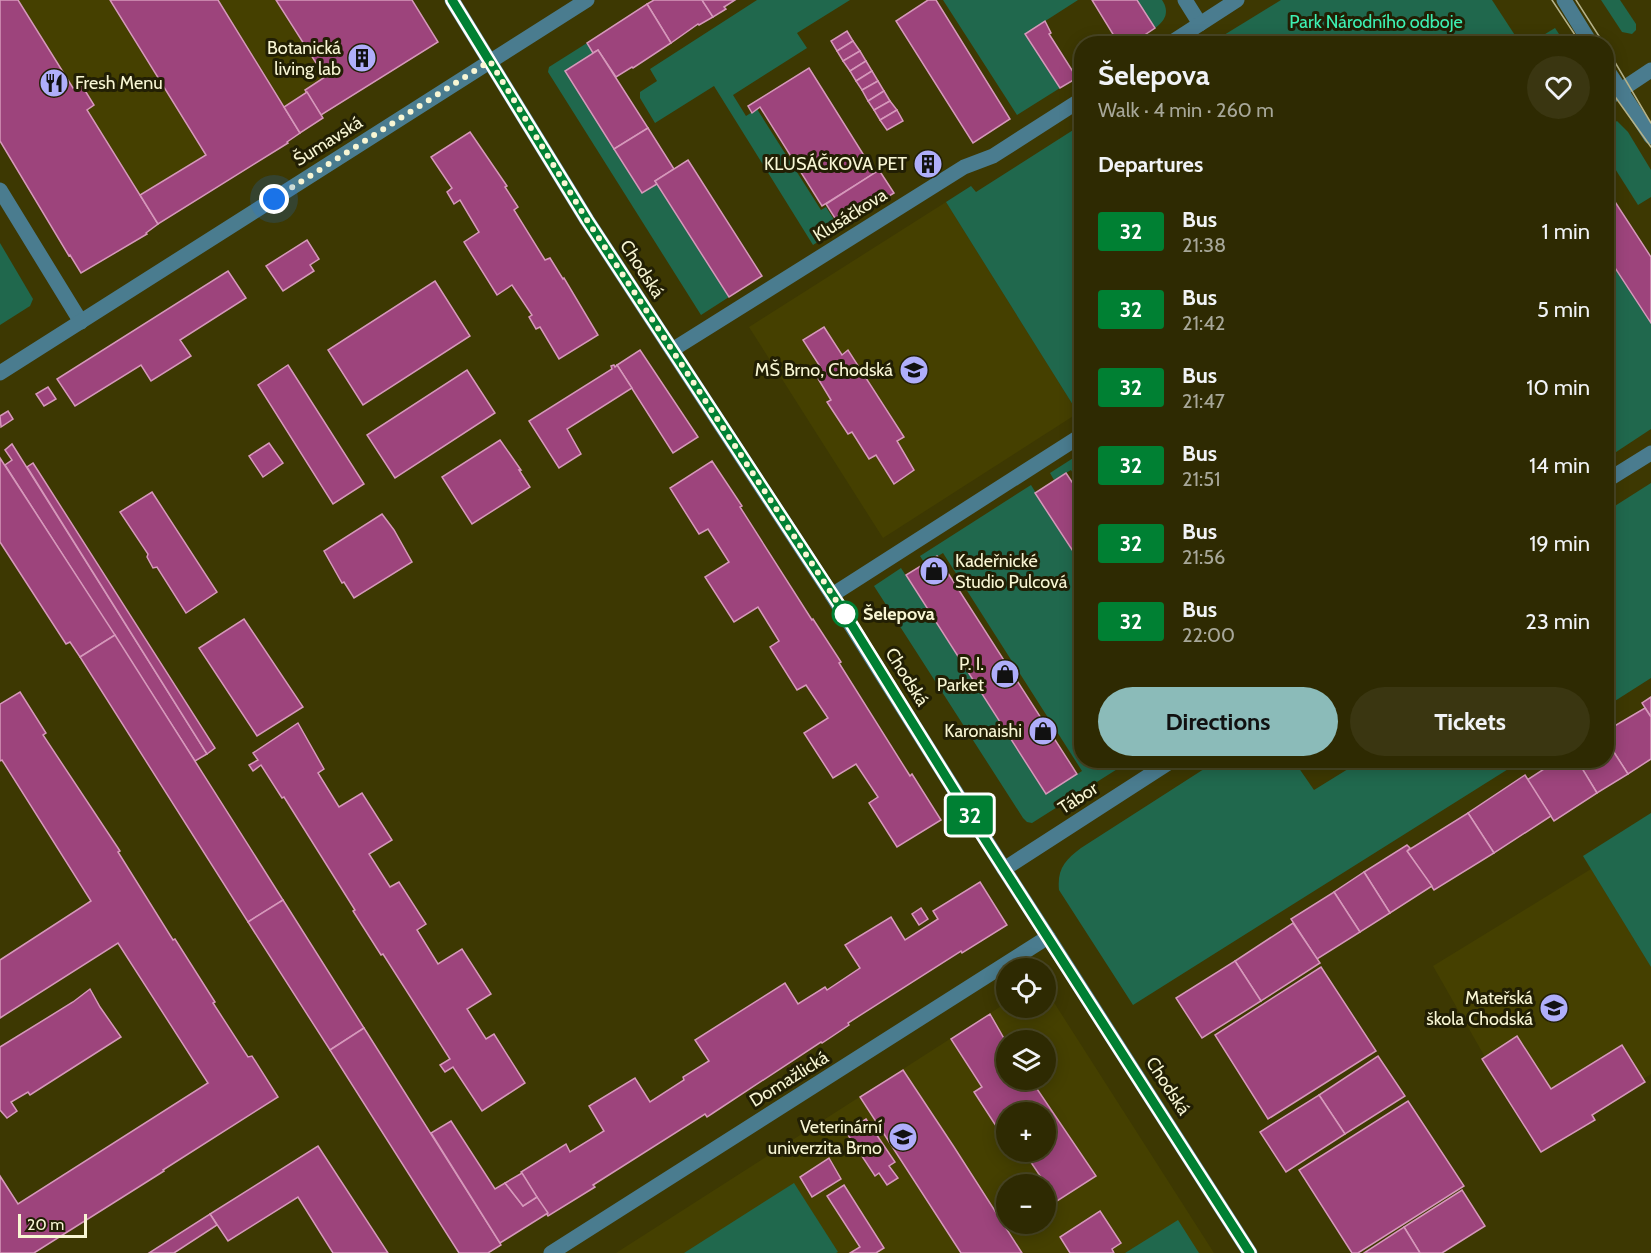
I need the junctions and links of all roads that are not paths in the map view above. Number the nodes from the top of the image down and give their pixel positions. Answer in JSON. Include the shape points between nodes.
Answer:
{"nodes":[{"id":1,"x":452,"y":0,"type":"edge"},
{"id":2,"x":586,"y":0,"type":"edge"},
{"id":3,"x":1185,"y":0,"type":"edge"},
{"id":4,"x":1237,"y":0,"type":"edge"},
{"id":5,"x":1564,"y":0,"type":"edge"},
{"id":6,"x":1200,"y":24,"type":"junction"},
{"id":7,"x":1181,"y":36,"type":"edge"},
{"id":8,"x":1586,"y":36,"type":"edge"},
{"id":9,"x":490,"y":61,"type":"junction"},
{"id":10,"x":1651,"y":70,"type":"edge"},
{"id":11,"x":1614,"y":81,"type":"edge"},
{"id":12,"x":1620,"y":90,"type":"junction"},
{"id":13,"x":1614,"y":94,"type":"edge"},
{"id":14,"x":1074,"y":104,"type":"edge"},
{"id":15,"x":1651,"y":137,"type":"edge"},
{"id":16,"x":0,"y":190,"type":"edge"},
{"id":17,"x":81,"y":322,"type":"junction"},
{"id":18,"x":672,"y":350,"type":"junction"},
{"id":19,"x":0,"y":373,"type":"edge"},
{"id":20,"x":1074,"y":440,"type":"edge"},
{"id":21,"x":1651,"y":453,"type":"edge"},
{"id":22,"x":1614,"y":476,"type":"edge"},
{"id":23,"x":832,"y":595,"type":"junction"},
{"id":24,"x":1161,"y":768,"type":"edge"},
{"id":25,"x":1004,"y":869,"type":"junction"},
{"id":26,"x":1048,"y":938,"type":"junction"},
{"id":27,"x":551,"y":1253,"type":"edge"},
{"id":28,"x":1250,"y":1253,"type":"edge"}],
"edges":[{"from":1,"to":9,"type":"street","name":"Chodská"},
{"from":2,"to":9,"type":"street","name":"Šumavská"},
{"from":3,"to":6,"type":"street"},
{"from":4,"to":6,"type":"street"},
{"from":5,"to":8,"type":"street"},
{"from":6,"to":7,"type":"street"},
{"from":9,"to":17,"type":"street","name":"Šumavská"},
{"from":9,"to":18,"type":"street","name":"Chodská","via":[[545,154]]},
{"from":10,"to":12,"type":"street"},
{"from":11,"to":12,"type":"street"},
{"from":12,"to":13,"type":"street"},
{"from":12,"to":15,"type":"street"},
{"from":14,"to":18,"type":"street","name":"Klusáčkova","via":[[993,156],[964,167]]},
{"from":16,"to":17,"type":"street"},
{"from":17,"to":19,"type":"street","name":"Šumavská"},
{"from":18,"to":23,"type":"street","name":"Chodská"},
{"from":20,"to":23,"type":"street"},
{"from":21,"to":22,"type":"street"},
{"from":23,"to":25,"type":"street","name":"Chodská"},
{"from":24,"to":25,"type":"street","name":"Tábor"},
{"from":25,"to":26,"type":"street","name":"Chodská"},
{"from":26,"to":27,"type":"street","name":"Domažlická"},
{"from":26,"to":28,"type":"street","name":"Chodská"}]}
